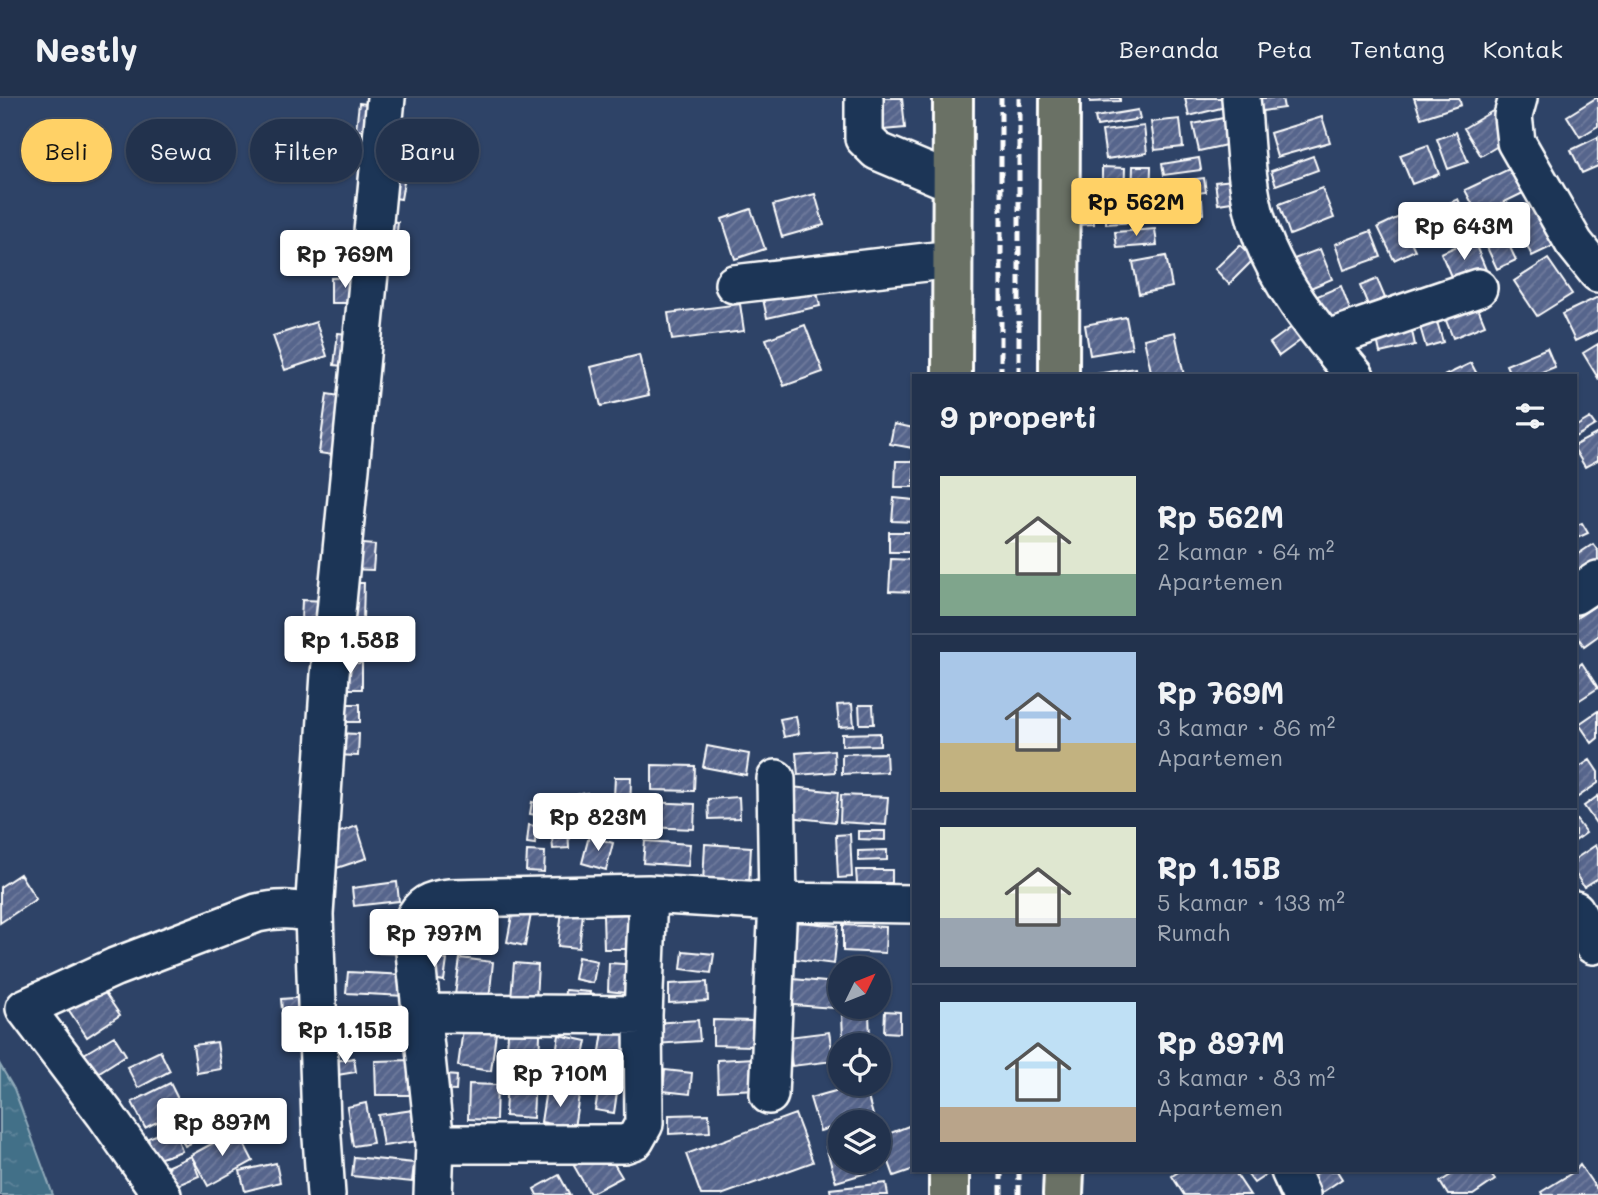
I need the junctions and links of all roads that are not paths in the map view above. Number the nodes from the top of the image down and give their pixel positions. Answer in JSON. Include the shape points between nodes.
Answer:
{"nodes":[{"id":1,"x":386,"y":98,"type":"edge"},
{"id":2,"x":864,"y":98,"type":"edge"},
{"id":3,"x":953,"y":98,"type":"edge"},
{"id":4,"x":1060,"y":98,"type":"edge"},
{"id":5,"x":1241,"y":98,"type":"edge"},
{"id":6,"x":1518,"y":98,"type":"edge"},
{"id":7,"x":953,"y":183,"type":"junction"},
{"id":8,"x":953,"y":260,"type":"junction"},
{"id":9,"x":1598,"y":273,"type":"edge"},
{"id":10,"x":734,"y":284,"type":"dead end"},
{"id":11,"x":1478,"y":288,"type":"dead end"},
{"id":12,"x":1325,"y":340,"type":"junction"},
{"id":13,"x":952,"y":374,"type":"edge"},
{"id":14,"x":1059,"y":374,"type":"edge"},
{"id":15,"x":1353,"y":374,"type":"edge"},
{"id":16,"x":1598,"y":580,"type":"edge"},
{"id":17,"x":1577,"y":594,"type":"edge"},
{"id":18,"x":776,"y":779,"type":"dead end"},
{"id":19,"x":648,"y":894,"type":"junction"},
{"id":20,"x":778,"y":902,"type":"junction"},
{"id":21,"x":912,"y":904,"type":"edge"},
{"id":22,"x":314,"y":914,"type":"junction"},
{"id":23,"x":1577,"y":915,"type":"edge"},
{"id":24,"x":1589,"y":948,"type":"edge"},
{"id":25,"x":423,"y":1013,"type":"junction"},
{"id":26,"x":643,"y":1015,"type":"junction"},
{"id":27,"x":769,"y":1095,"type":"dead end"},
{"id":28,"x":435,"y":1144,"type":"junction"},
{"id":29,"x":949,"y":1172,"type":"edge"},
{"id":30,"x":1063,"y":1172,"type":"edge"},
{"id":31,"x":1290,"y":1172,"type":"edge"},
{"id":32,"x":162,"y":1195,"type":"edge"},
{"id":33,"x":326,"y":1195,"type":"edge"},
{"id":34,"x":433,"y":1195,"type":"edge"},
{"id":35,"x":949,"y":1195,"type":"edge"},
{"id":36,"x":1063,"y":1195,"type":"edge"},
{"id":37,"x":1301,"y":1195,"type":"edge"}],
"edges":[{"from":1,"to":22,"type":"street","via":[[331,661]]},
{"from":2,"to":7,"type":"street","via":[[864,138],[877,151]]},
{"from":3,"to":7,"type":"main road"},
{"from":4,"to":14,"type":"main road"},
{"from":5,"to":12,"type":"street","via":[[1257,221],[1280,275]]},
{"from":6,"to":9,"type":"street","via":[[1513,116],[1516,142],[1574,243]]},
{"from":7,"to":8,"type":"main road"},
{"from":8,"to":10,"type":"street"},
{"from":8,"to":13,"type":"main road"},
{"from":11,"to":12,"type":"street"},
{"from":12,"to":15,"type":"street"},
{"from":16,"to":17,"type":"street"},
{"from":18,"to":20,"type":"street"},
{"from":19,"to":20,"type":"street"},
{"from":19,"to":25,"type":"street","via":[[429,900],[412,923]]},
{"from":19,"to":26,"type":"street"},
{"from":20,"to":21,"type":"street"},
{"from":20,"to":27,"type":"street"},
{"from":22,"to":32,"type":"street","via":[[285,909],[257,913],[25,1008]]},
{"from":22,"to":33,"type":"street"},
{"from":23,"to":24,"type":"street"},
{"from":25,"to":26,"type":"street"},
{"from":25,"to":28,"type":"street"},
{"from":26,"to":28,"type":"street","via":[[643,1124],[635,1140],[624,1144]]},
{"from":28,"to":34,"type":"street"},
{"from":29,"to":35,"type":"main road"},
{"from":30,"to":36,"type":"main road"},
{"from":31,"to":37,"type":"street"}]}
